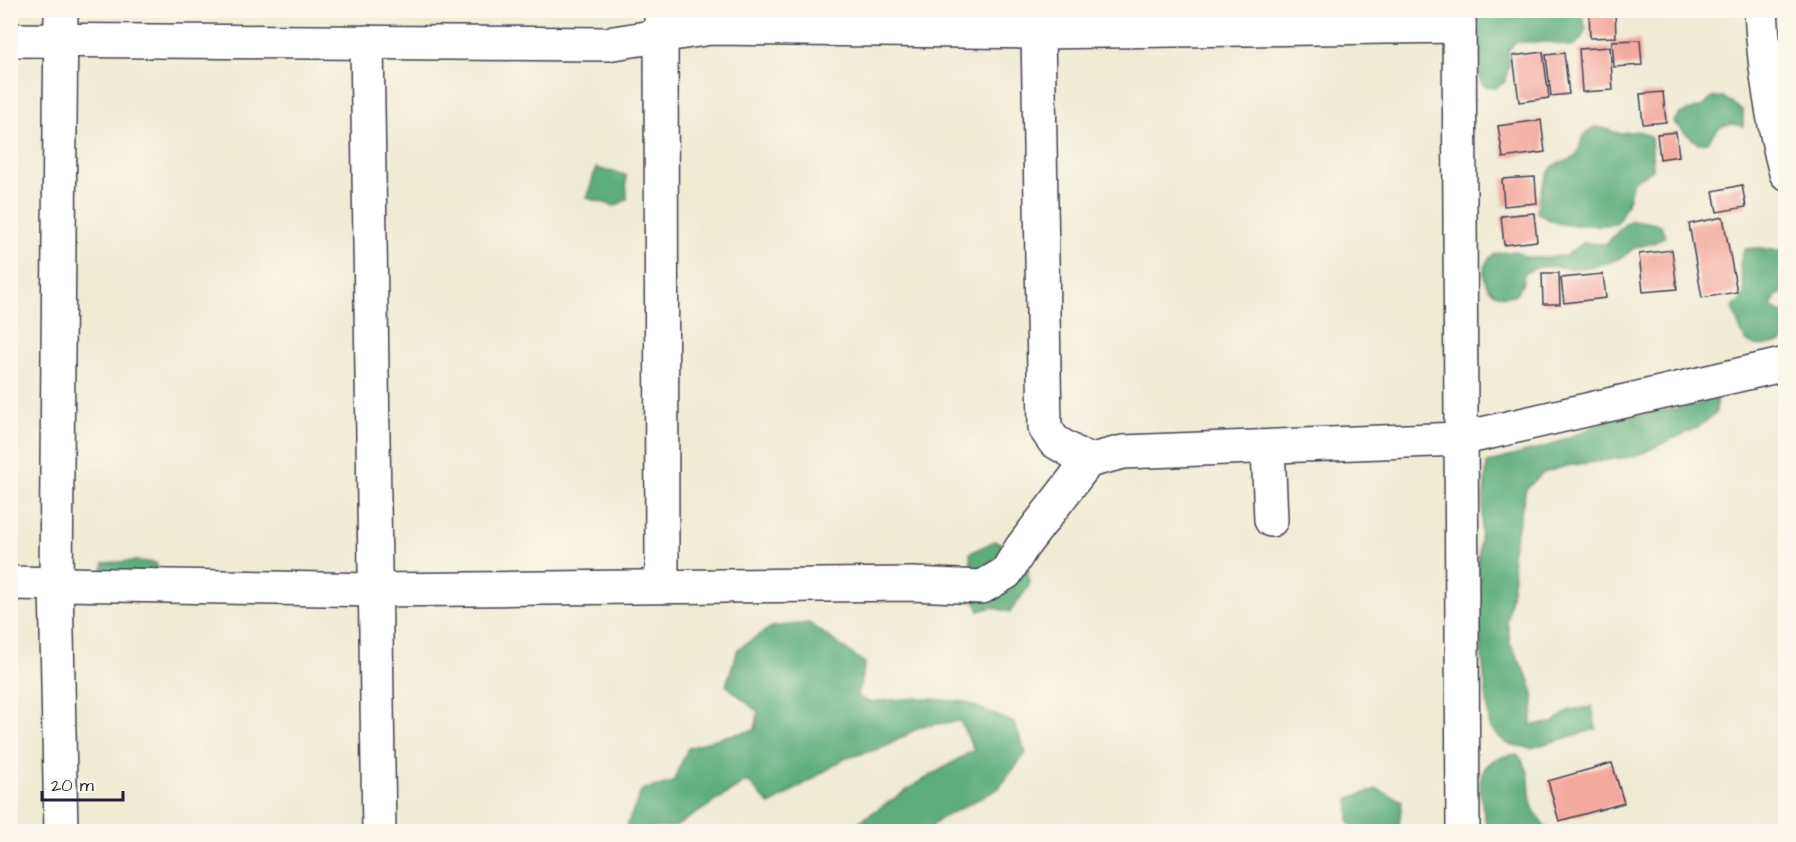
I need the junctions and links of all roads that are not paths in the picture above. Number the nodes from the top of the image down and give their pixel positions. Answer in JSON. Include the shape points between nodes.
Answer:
{"nodes":[{"id":1,"x":1761,"y":10,"type":"edge"},
{"id":2,"x":1459,"y":18,"type":"edge"},
{"id":3,"x":661,"y":23,"type":"edge"},
{"id":4,"x":61,"y":26,"type":"edge"},
{"id":5,"x":1038,"y":32,"type":"junction"},
{"id":6,"x":10,"y":40,"type":"edge"},
{"id":7,"x":368,"y":42,"type":"junction"},
{"id":8,"x":1785,"y":173,"type":"edge"},
{"id":9,"x":1785,"y":364,"type":"edge"},
{"id":10,"x":1460,"y":438,"type":"junction"},
{"id":11,"x":1268,"y":447,"type":"junction"},
{"id":12,"x":1088,"y":461,"type":"junction"},
{"id":13,"x":1271,"y":520,"type":"dead end"},
{"id":14,"x":10,"y":583,"type":"edge"},
{"id":15,"x":56,"y":583,"type":"junction"},
{"id":16,"x":662,"y":586,"type":"junction"},
{"id":17,"x":375,"y":590,"type":"junction"},
{"id":18,"x":61,"y":831,"type":"edge"},
{"id":19,"x":379,"y":831,"type":"edge"},
{"id":20,"x":1463,"y":831,"type":"edge"}],
"edges":[{"from":1,"to":8,"type":"street","via":[[1776,136]]},
{"from":2,"to":5,"type":"street"},
{"from":2,"to":10,"type":"street"},
{"from":3,"to":5,"type":"street","via":[[711,28]]},
{"from":3,"to":7,"type":"street","via":[[607,44]]},
{"from":3,"to":16,"type":"street"},
{"from":4,"to":6,"type":"street"},
{"from":4,"to":7,"type":"street"},
{"from":4,"to":15,"type":"street"},
{"from":5,"to":12,"type":"street","via":[[1046,428],[1054,441]]},
{"from":7,"to":17,"type":"street"},
{"from":9,"to":10,"type":"street"},
{"from":10,"to":11,"type":"street"},
{"from":10,"to":20,"type":"street"},
{"from":11,"to":12,"type":"street","via":[[1123,452]]},
{"from":11,"to":13,"type":"street"},
{"from":12,"to":16,"type":"street","via":[[1006,573],[982,587]]},
{"from":14,"to":15,"type":"street"},
{"from":15,"to":17,"type":"street"},
{"from":15,"to":18,"type":"street"},
{"from":16,"to":17,"type":"street"},
{"from":17,"to":19,"type":"street"}]}
